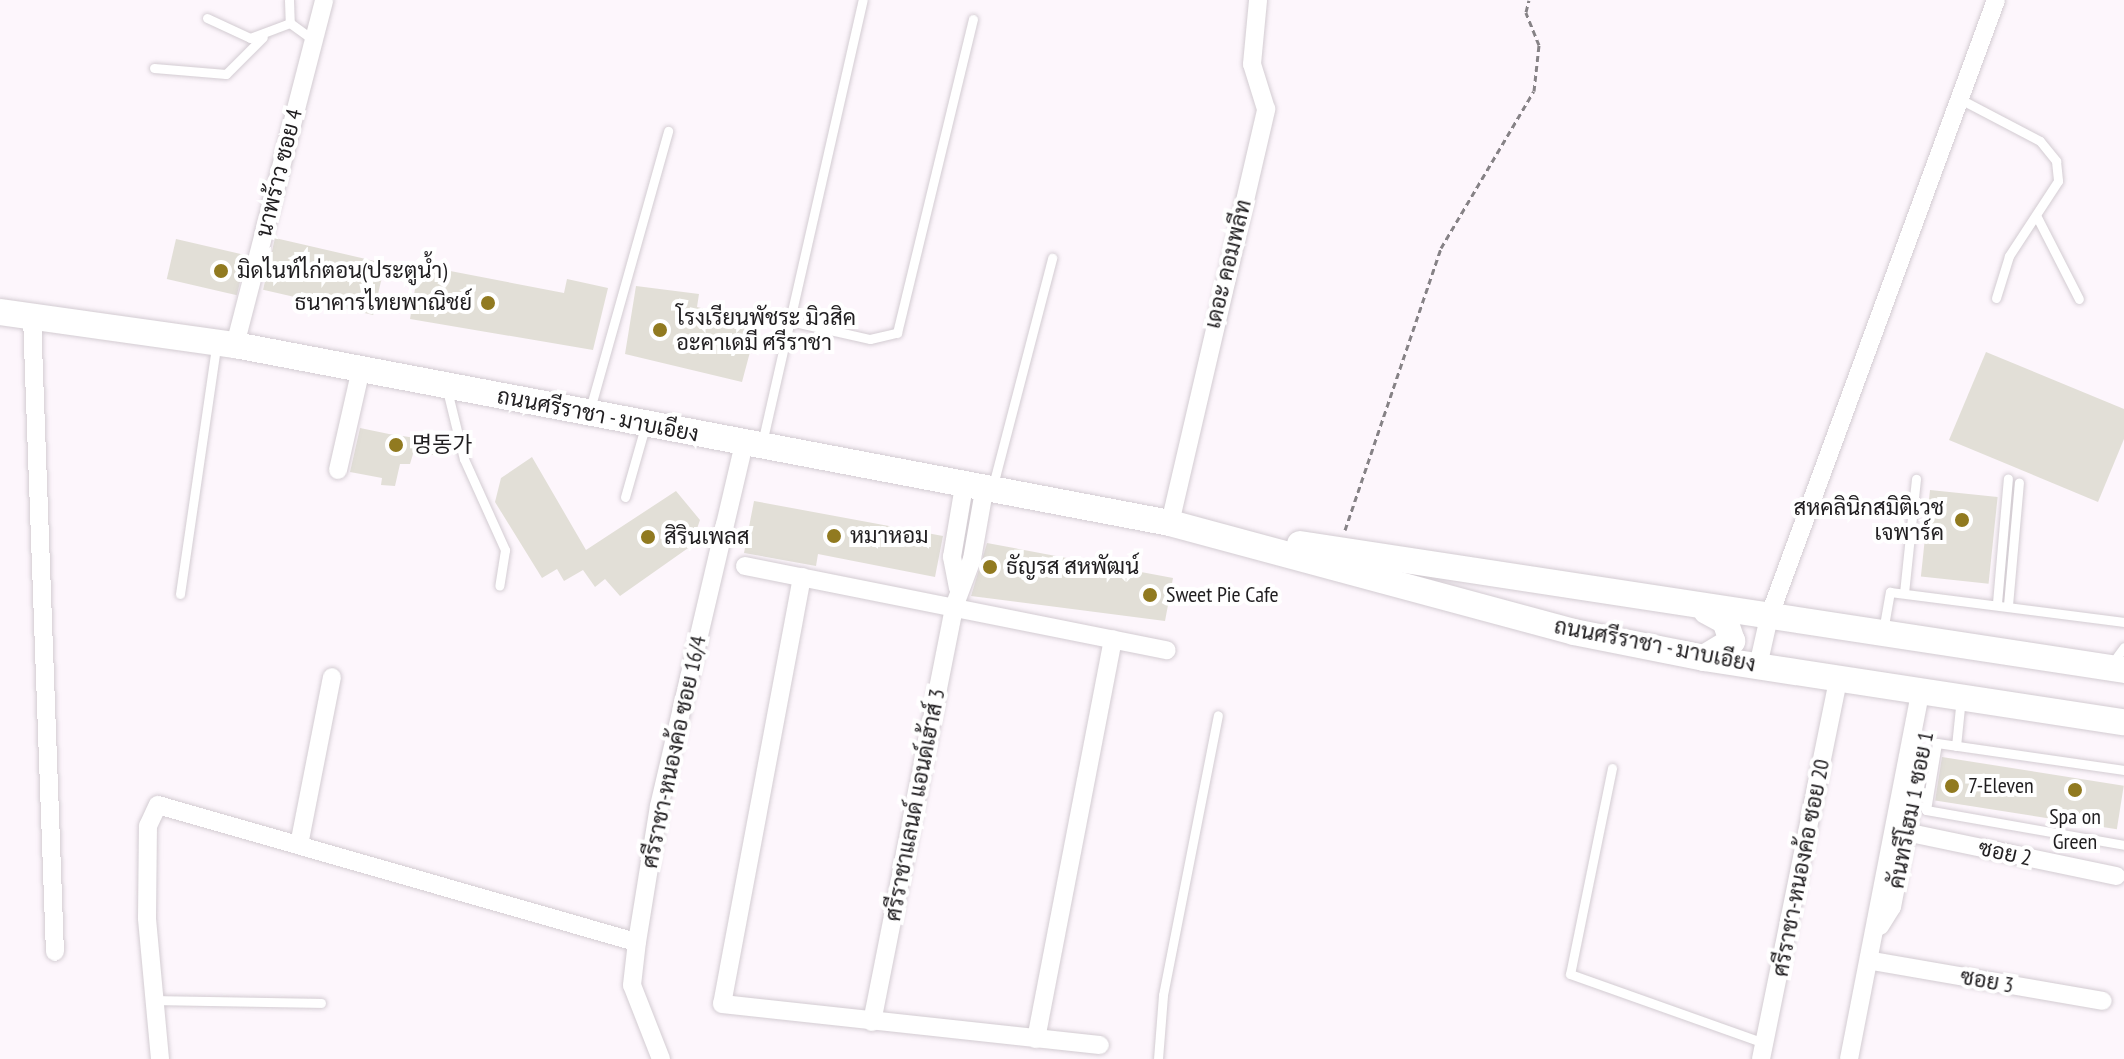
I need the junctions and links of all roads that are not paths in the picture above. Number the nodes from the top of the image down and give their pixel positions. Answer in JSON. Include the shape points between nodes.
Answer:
{"nodes":[{"id":1,"x":289,"y":0,"type":"edge"},
{"id":2,"x":324,"y":0,"type":"edge"},
{"id":3,"x":863,"y":0,"type":"edge"},
{"id":4,"x":1996,"y":0,"type":"edge"},
{"id":5,"x":1260,"y":2,"type":"edge"},
{"id":6,"x":207,"y":18,"type":"dead end"},
{"id":7,"x":973,"y":19,"type":"dead end"},
{"id":8,"x":290,"y":23,"type":"junction"},
{"id":9,"x":263,"y":37,"type":"junction"},
{"id":10,"x":313,"y":40,"type":"junction"},
{"id":11,"x":154,"y":68,"type":"dead end"},
{"id":12,"x":1960,"y":99,"type":"junction"},
{"id":13,"x":668,"y":131,"type":"dead end"},
{"id":14,"x":2037,"y":217,"type":"junction"},
{"id":15,"x":1052,"y":258,"type":"dead end"},
{"id":16,"x":1996,"y":298,"type":"dead end"},
{"id":17,"x":2079,"y":299,"type":"dead end"},
{"id":18,"x":0,"y":312,"type":"edge"},
{"id":19,"x":32,"y":317,"type":"junction"},
{"id":20,"x":790,"y":321,"type":"junction"},
{"id":21,"x":226,"y":344,"type":"junction"},
{"id":22,"x":361,"y":369,"type":"junction"},
{"id":23,"x":446,"y":386,"type":"junction"},
{"id":24,"x":589,"y":413,"type":"junction"},
{"id":25,"x":646,"y":423,"type":"junction"},
{"id":26,"x":752,"y":444,"type":"junction"},
{"id":27,"x":338,"y":470,"type":"dead end"},
{"id":28,"x":2008,"y":478,"type":"dead end"},
{"id":29,"x":1916,"y":479,"type":"dead end"},
{"id":30,"x":2019,"y":482,"type":"dead end"},
{"id":31,"x":980,"y":490,"type":"junction"},
{"id":32,"x":625,"y":497,"type":"dead end"},
{"id":33,"x":1182,"y":526,"type":"junction"},
{"id":34,"x":745,"y":566,"type":"dead end"},
{"id":35,"x":802,"y":577,"type":"junction"},
{"id":36,"x":499,"y":586,"type":"dead end"},
{"id":37,"x":1904,"y":593,"type":"junction"},
{"id":38,"x":180,"y":594,"type":"dead end"},
{"id":39,"x":956,"y":597,"type":"junction"},
{"id":40,"x":2002,"y":604,"type":"junction"},
{"id":41,"x":1705,"y":610,"type":"junction"},
{"id":42,"x":1769,"y":617,"type":"junction"},
{"id":43,"x":2124,"y":622,"type":"edge"},
{"id":44,"x":1882,"y":634,"type":"junction"},
{"id":45,"x":1113,"y":639,"type":"junction"},
{"id":46,"x":1167,"y":650,"type":"dead end"},
{"id":47,"x":1704,"y":658,"type":"junction"},
{"id":48,"x":2119,"y":662,"type":"edge"},
{"id":49,"x":1758,"y":666,"type":"junction"},
{"id":50,"x":332,"y":677,"type":"dead end"},
{"id":51,"x":1839,"y":677,"type":"junction"},
{"id":52,"x":1928,"y":690,"type":"junction"},
{"id":53,"x":1962,"y":695,"type":"junction"},
{"id":54,"x":1218,"y":715,"type":"dead end"},
{"id":55,"x":2124,"y":722,"type":"edge"},
{"id":56,"x":1956,"y":746,"type":"junction"},
{"id":57,"x":1612,"y":768,"type":"dead end"},
{"id":58,"x":2124,"y":770,"type":"edge"},
{"id":59,"x":1901,"y":830,"type":"junction"},
{"id":60,"x":299,"y":845,"type":"junction"},
{"id":61,"x":2124,"y":845,"type":"edge"},
{"id":62,"x":2116,"y":876,"type":"dead end"},
{"id":63,"x":637,"y":942,"type":"junction"},
{"id":64,"x":55,"y":952,"type":"dead end"},
{"id":65,"x":1872,"y":961,"type":"junction"},
{"id":66,"x":155,"y":1000,"type":"junction"},
{"id":67,"x":2103,"y":1001,"type":"dead end"},
{"id":68,"x":321,"y":1003,"type":"dead end"},
{"id":69,"x":872,"y":1022,"type":"junction"},
{"id":70,"x":1036,"y":1039,"type":"junction"},
{"id":71,"x":1100,"y":1045,"type":"dead end"},
{"id":72,"x":1762,"y":1051,"type":"edge"},
{"id":73,"x":160,"y":1059,"type":"edge"},
{"id":74,"x":661,"y":1059,"type":"edge"},
{"id":75,"x":1158,"y":1059,"type":"edge"},
{"id":76,"x":1849,"y":1059,"type":"edge"}],
"edges":[{"from":1,"to":8,"type":"lane"},
{"from":2,"to":10,"type":"street","name":"นาพร้าว ซอย 4"},
{"from":3,"to":20,"type":"lane"},
{"from":4,"to":12,"type":"street"},
{"from":5,"to":33,"type":"street","name":"เดอะ คอมพลีท","via":[[1252,64],[1266,109]]},
{"from":6,"to":9,"type":"lane"},
{"from":7,"to":20,"type":"lane","via":[[897,333],[870,339]]},
{"from":8,"to":9,"type":"lane"},
{"from":8,"to":10,"type":"lane"},
{"from":9,"to":11,"type":"lane","via":[[226,74]]},
{"from":10,"to":21,"type":"street","name":"นาพร้าว ซอย 4"},
{"from":12,"to":14,"type":"lane","via":[[2040,141],[2056,161],[2058,181]]},
{"from":12,"to":42,"type":"street"},
{"from":13,"to":24,"type":"lane"},
{"from":14,"to":16,"type":"lane","via":[[2009,256]]},
{"from":14,"to":17,"type":"lane"},
{"from":15,"to":31,"type":"lane"},
{"from":18,"to":19,"type":"main road","name":"ถนนศรีราชา - มาบเอียง"},
{"from":19,"to":21,"type":"main road","name":"ถนนศรีราชา - มาบเอียง"},
{"from":19,"to":64,"type":"street"},
{"from":20,"to":26,"type":"lane"},
{"from":21,"to":22,"type":"main road","name":"ถนนศรีราชา - มาบเอียง"},
{"from":21,"to":38,"type":"lane"},
{"from":22,"to":23,"type":"main road","name":"ถนนศรีราชา - มาบเอียง"},
{"from":22,"to":27,"type":"street"},
{"from":23,"to":24,"type":"main road","name":"ถนนศรีราชา - มาบเอียง"},
{"from":23,"to":36,"type":"lane","via":[[464,459],[505,550]]},
{"from":24,"to":25,"type":"main road","name":"ถนนศรีราชา - มาบเอียง"},
{"from":25,"to":26,"type":"main road","name":"ถนนศรีราชา - มาบเอียง"},
{"from":25,"to":32,"type":"lane"},
{"from":26,"to":31,"type":"main road","name":"ถนนศรีราชา - มาบเอียง"},
{"from":26,"to":63,"type":"street","name":"ศรีราชา-หนองค้อ ซอย 16/4","via":[[659,806]]},
{"from":28,"to":40,"type":"lane"},
{"from":29,"to":37,"type":"lane"},
{"from":30,"to":40,"type":"lane"},
{"from":31,"to":33,"type":"main road","name":"ถนนศรีราชา - มาบเอียง"},
{"from":31,"to":39,"type":"street","name":"ศรีราชาแลนด์ แอนด์เฮ้าส์ 3","via":[[952,557]]},
{"from":33,"to":41,"type":"main road","name":"ถนนศรีราชา - มาบเอียง","via":[[1577,582]]},
{"from":33,"to":47,"type":"main road","name":"ถนนศรีราชา - มาบเอียง","via":[[1574,632]]},
{"from":34,"to":35,"type":"street"},
{"from":35,"to":39,"type":"street"},
{"from":35,"to":69,"type":"street","via":[[722,1004]]},
{"from":37,"to":40,"type":"lane"},
{"from":37,"to":44,"type":"lane","via":[[1890,592]]},
{"from":39,"to":45,"type":"street"},
{"from":39,"to":69,"type":"street","name":"ศรีราชาแลนด์ แอนด์เฮ้าส์ 3"},
{"from":40,"to":43,"type":"lane"},
{"from":41,"to":42,"type":"main road","name":"ถนนศรีราชา - มาบเอียง"},
{"from":41,"to":47,"type":"main road","via":[[1732,631],[1726,647]]},
{"from":42,"to":44,"type":"main road","name":"ถนนศรีราชา - มาบเอียง"},
{"from":42,"to":49,"type":"street"},
{"from":44,"to":48,"type":"main road","name":"ถนนศรีราชา - มาบเอียง"},
{"from":45,"to":46,"type":"street"},
{"from":45,"to":70,"type":"street"},
{"from":47,"to":49,"type":"main road","name":"ถนนศรีราชา - มาบเอียง"},
{"from":49,"to":51,"type":"main road","name":"ถนนศรีราชา - มาบเอียง"},
{"from":50,"to":60,"type":"street"},
{"from":51,"to":52,"type":"main road","name":"ถนนศรีราชา - มาบเอียง"},
{"from":51,"to":72,"type":"street","name":"ศรีราชา-หนองค้อ ซอย 20"},
{"from":52,"to":53,"type":"main road","name":"ถนนศรีราชา - มาบเอียง"},
{"from":52,"to":59,"type":"street","name":"คันทรีโฮม 1 ซอย 1"},
{"from":53,"to":55,"type":"main road","name":"ถนนศรีราชา - มาบเอียง"},
{"from":53,"to":56,"type":"lane"},
{"from":54,"to":75,"type":"lane","via":[[1163,995]]},
{"from":56,"to":58,"type":"lane"},
{"from":56,"to":61,"type":"lane","via":[[1937,743],[1926,810]]},
{"from":57,"to":72,"type":"lane","via":[[1570,974]]},
{"from":59,"to":62,"type":"street","name":"ซอย 2"},
{"from":59,"to":65,"type":"street","name":"คันทรีโฮม 1 ซอย 1","via":[[1892,907],[1880,926]]},
{"from":60,"to":63,"type":"street"},
{"from":60,"to":66,"type":"street","via":[[158,805],[148,826]]},
{"from":63,"to":74,"type":"street","name":"ศรีราชา-หนองค้อ ซอย 16/4","via":[[632,985]]},
{"from":65,"to":67,"type":"street","name":"ซอย 3"},
{"from":65,"to":76,"type":"street","name":"คันทรีโฮม 1 ซอย 1"},
{"from":66,"to":68,"type":"lane"},
{"from":66,"to":73,"type":"street"},
{"from":69,"to":70,"type":"street"},
{"from":70,"to":71,"type":"street"}]}
